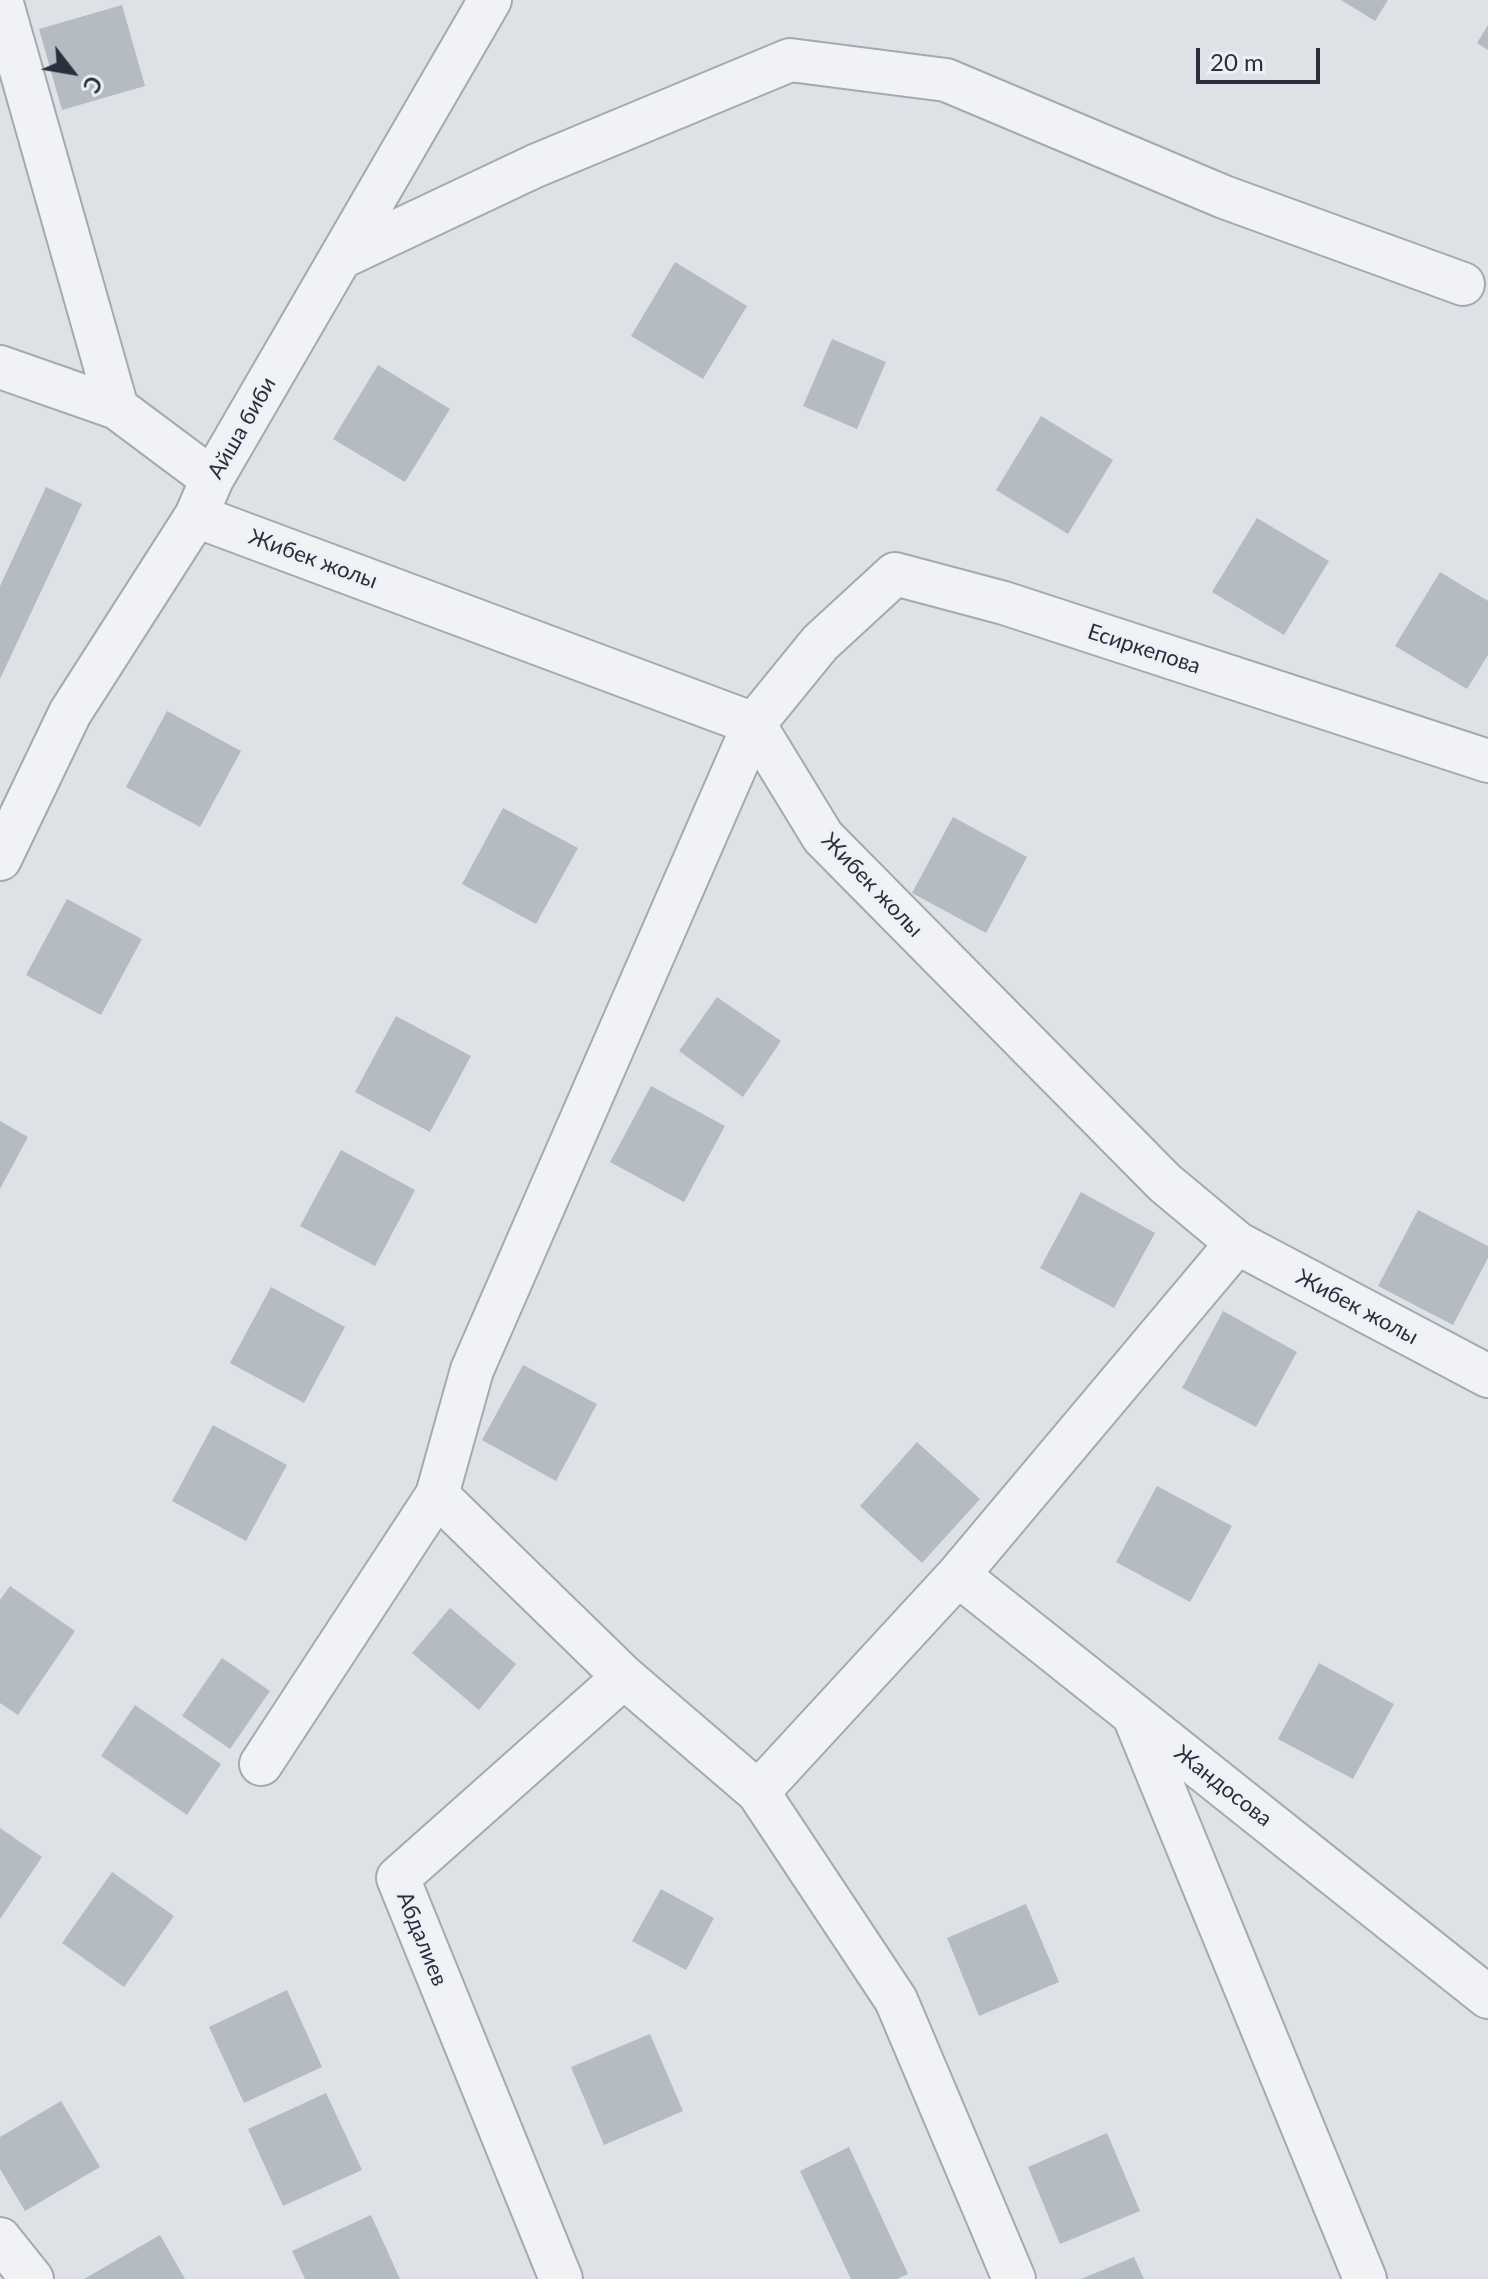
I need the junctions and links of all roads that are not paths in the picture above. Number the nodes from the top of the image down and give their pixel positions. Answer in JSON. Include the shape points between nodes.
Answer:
{"nodes":[{"id":1,"x":1,"y":0,"type":"edge"},
{"id":2,"x":490,"y":0,"type":"edge"},
{"id":3,"x":340,"y":258,"type":"junction"},
{"id":4,"x":1463,"y":284,"type":"dead end"},
{"id":5,"x":0,"y":367,"type":"edge"},
{"id":6,"x":117,"y":408,"type":"junction"},
{"id":7,"x":204,"y":497,"type":"junction"},
{"id":8,"x":754,"y":724,"type":"junction"},
{"id":9,"x":1488,"y":761,"type":"edge"},
{"id":10,"x":0,"y":859,"type":"edge"},
{"id":11,"x":1237,"y":1243,"type":"junction"},
{"id":12,"x":1488,"y":1376,"type":"edge"},
{"id":13,"x":437,"y":1495,"type":"junction"},
{"id":14,"x":958,"y":1575,"type":"junction"},
{"id":15,"x":624,"y":1677,"type":"junction"},
{"id":16,"x":1134,"y":1716,"type":"junction"},
{"id":17,"x":261,"y":1764,"type":"dead end"},
{"id":18,"x":758,"y":1792,"type":"junction"},
{"id":19,"x":1488,"y":1997,"type":"edge"},
{"id":20,"x":0,"y":2239,"type":"edge"},
{"id":21,"x":32,"y":2279,"type":"edge"},
{"id":22,"x":561,"y":2279,"type":"edge"},
{"id":23,"x":1014,"y":2279,"type":"edge"},
{"id":24,"x":1365,"y":2279,"type":"edge"}],
"edges":[{"from":1,"to":6,"type":"street"},
{"from":2,"to":3,"type":"street","name":"Айша биби"},
{"from":3,"to":4,"type":"street","via":[[535,166],[790,60],[946,80],[1224,197]]},
{"from":3,"to":7,"type":"street","name":"Айша биби"},
{"from":5,"to":6,"type":"street","name":"Жибек жолы"},
{"from":6,"to":7,"type":"street","name":"Жибек жолы"},
{"from":7,"to":8,"type":"street","name":"Жибек жолы"},
{"from":7,"to":10,"type":"street","name":"Айша биби","via":[[70,713]]},
{"from":8,"to":9,"type":"street","name":"Есиркепова","via":[[820,643],[895,574],[1004,603]]},
{"from":8,"to":11,"type":"street","name":"Жибек жолы","via":[[823,837],[1165,1183]]},
{"from":8,"to":13,"type":"street","via":[[472,1370]]},
{"from":11,"to":12,"type":"street","name":"Жибек жолы"},
{"from":11,"to":14,"type":"street"},
{"from":13,"to":15,"type":"street"},
{"from":13,"to":17,"type":"street"},
{"from":14,"to":16,"type":"street","name":"Жандосова"},
{"from":14,"to":18,"type":"street"},
{"from":15,"to":18,"type":"street"},
{"from":15,"to":22,"type":"street","name":"Абдалиев","via":[[398,1878]]},
{"from":16,"to":19,"type":"street","name":"Жандосова"},
{"from":16,"to":24,"type":"street"},
{"from":18,"to":23,"type":"street","via":[[896,2000]]},
{"from":20,"to":21,"type":"street"}]}
